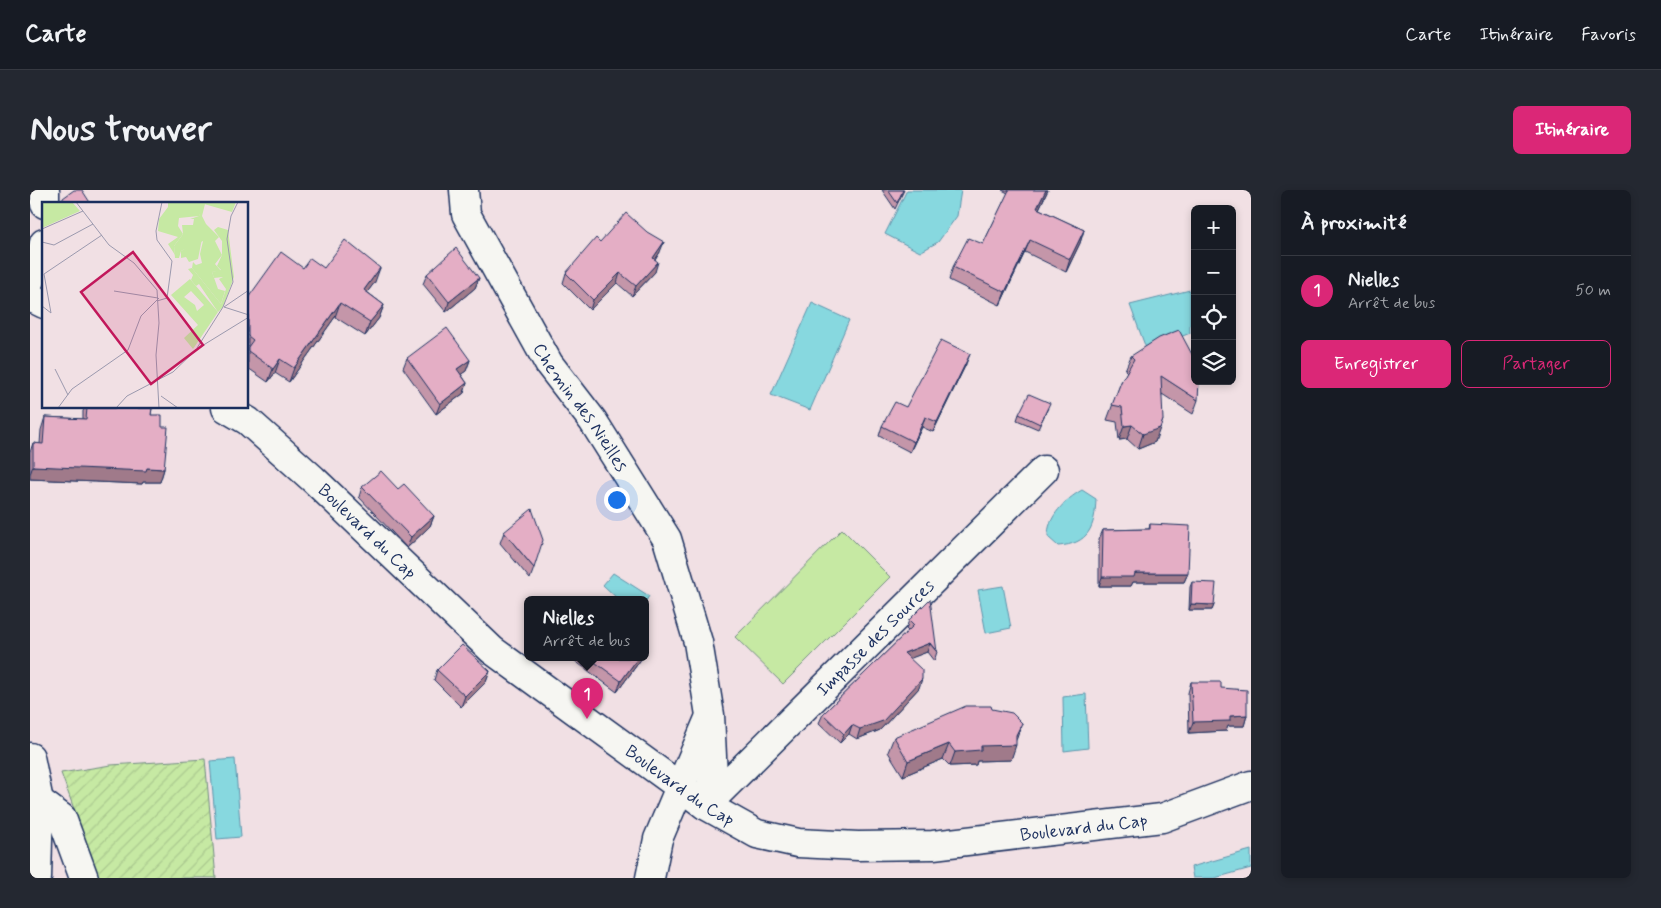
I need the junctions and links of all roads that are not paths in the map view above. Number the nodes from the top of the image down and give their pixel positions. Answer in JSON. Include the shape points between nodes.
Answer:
{"nodes":[{"id":1,"x":464,"y":190,"type":"edge"},
{"id":2,"x":42,"y":250,"type":"edge"},
{"id":3,"x":30,"y":280,"type":"edge"},
{"id":4,"x":30,"y":297,"type":"edge"},
{"id":5,"x":42,"y":303,"type":"edge"},
{"id":6,"x":228,"y":409,"type":"edge"},
{"id":7,"x":1044,"y":470,"type":"dead end"},
{"id":8,"x":710,"y":715,"type":"junction"},
{"id":9,"x":30,"y":756,"type":"edge"},
{"id":10,"x":1251,"y":785,"type":"edge"},
{"id":11,"x":680,"y":787,"type":"junction"},
{"id":12,"x":39,"y":801,"type":"junction"},
{"id":13,"x":705,"y":805,"type":"junction"},
{"id":14,"x":37,"y":878,"type":"edge"},
{"id":15,"x":84,"y":878,"type":"edge"},
{"id":16,"x":650,"y":878,"type":"edge"}],
"edges":[{"from":1,"to":8,"type":"street","name":"Chemin des Nieilles","via":[[466,214],[549,364],[593,421],[667,539],[698,642]]},
{"from":2,"to":3,"type":"street"},
{"from":4,"to":5,"type":"street"},
{"from":6,"to":11,"type":"street","name":"Boulevard du Cap","via":[[248,421],[313,479],[492,650]]},
{"from":7,"to":13,"type":"street","name":"Impasse des Sources"},
{"from":8,"to":11,"type":"street"},
{"from":8,"to":13,"type":"street","name":"Chemin des Nieilles","via":[[713,777]]},
{"from":9,"to":12,"type":"street"},
{"from":10,"to":13,"type":"street","name":"Boulevard du Cap","via":[[1162,818],[934,845],[858,846],[784,841],[757,834]]},
{"from":11,"to":13,"type":"street","name":"Boulevard du Cap"},
{"from":11,"to":16,"type":"street","via":[[658,839]]},
{"from":12,"to":14,"type":"street"},
{"from":12,"to":15,"type":"street","via":[[62,818]]}]}
